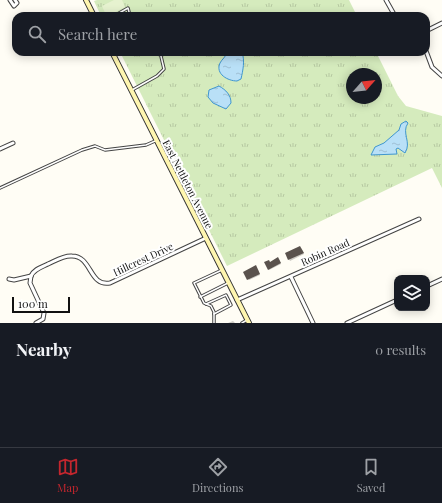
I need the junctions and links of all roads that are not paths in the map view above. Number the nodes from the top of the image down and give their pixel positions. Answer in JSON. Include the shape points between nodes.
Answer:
{"nodes":[{"id":1,"x":10,"y":0,"type":"edge"},
{"id":2,"x":15,"y":0,"type":"edge"},
{"id":3,"x":86,"y":0,"type":"edge"},
{"id":4,"x":386,"y":0,"type":"edge"},
{"id":5,"x":92,"y":12,"type":"edge"},
{"id":6,"x":121,"y":12,"type":"edge"},
{"id":7,"x":129,"y":12,"type":"edge"},
{"id":8,"x":393,"y":12,"type":"edge"},
{"id":9,"x":442,"y":23,"type":"edge"},
{"id":10,"x":430,"y":29,"type":"edge"},
{"id":11,"x":114,"y":56,"type":"edge"},
{"id":12,"x":161,"y":56,"type":"edge"},
{"id":13,"x":428,"y":56,"type":"edge"},
{"id":14,"x":442,"y":76,"type":"edge"},
{"id":15,"x":132,"y":90,"type":"junction"},
{"id":16,"x":156,"y":140,"type":"junction"},
{"id":17,"x":13,"y":143,"type":"dead end"},
{"id":18,"x":0,"y":149,"type":"edge"},
{"id":19,"x":0,"y":188,"type":"edge"},
{"id":20,"x":419,"y":219,"type":"dead end"},
{"id":21,"x":206,"y":238,"type":"junction"},
{"id":22,"x":222,"y":270,"type":"junction"},
{"id":23,"x":30,"y":276,"type":"junction"},
{"id":24,"x":291,"y":277,"type":"junction"},
{"id":25,"x":9,"y":279,"type":"dead end"},
{"id":26,"x":442,"y":279,"type":"edge"},
{"id":27,"x":228,"y":283,"type":"junction"},
{"id":28,"x":430,"y":285,"type":"edge"},
{"id":29,"x":200,"y":297,"type":"junction"},
{"id":30,"x":237,"y":300,"type":"junction"},
{"id":31,"x":394,"y":301,"type":"edge"},
{"id":32,"x":206,"y":304,"type":"junction"},
{"id":33,"x":214,"y":314,"type":"junction"},
{"id":34,"x":248,"y":321,"type":"edge"},
{"id":35,"x":36,"y":323,"type":"edge"},
{"id":36,"x":214,"y":323,"type":"edge"},
{"id":37,"x":242,"y":323,"type":"edge"},
{"id":38,"x":313,"y":323,"type":"edge"},
{"id":39,"x":347,"y":323,"type":"edge"}],
"edges":[{"from":1,"to":2,"type":"street","via":[[14,6],[17,4]]},
{"from":3,"to":5,"type":"main road"},
{"from":4,"to":8,"type":"street"},
{"from":6,"to":7,"type":"lane","via":[[128,8]]},
{"from":9,"to":10,"type":"street"},
{"from":11,"to":15,"type":"main road","name":"East Nettleton Avenue"},
{"from":12,"to":15,"type":"lane","via":[[164,69],[157,76]]},
{"from":13,"to":14,"type":"street","via":[[432,67]]},
{"from":15,"to":16,"type":"main road","name":"East Nettleton Avenue"},
{"from":16,"to":19,"type":"lane","via":[[146,145],[105,150],[95,146],[82,150]]},
{"from":16,"to":21,"type":"main road","name":"East Nettleton Avenue"},
{"from":17,"to":18,"type":"street"},
{"from":20,"to":24,"type":"street","name":"Robin Road"},
{"from":21,"to":22,"type":"main road","name":"East Nettleton Avenue"},
{"from":21,"to":23,"type":"street","name":"Hillcrest Drive","via":[[110,283],[95,279],[83,259],[74,256],[34,271]]},
{"from":22,"to":27,"type":"main road","name":"East Nettleton Avenue"},
{"from":22,"to":29,"type":"lane","via":[[194,283]]},
{"from":23,"to":25,"type":"street","name":"Hillcrest Drive"},
{"from":23,"to":35,"type":"street","via":[[30,283],[44,313],[43,318]]},
{"from":24,"to":30,"type":"street","name":"Robin Road"},
{"from":24,"to":38,"type":"street"},
{"from":26,"to":28,"type":"street"},
{"from":27,"to":29,"type":"lane"},
{"from":27,"to":30,"type":"main road","name":"East Nettleton Avenue"},
{"from":29,"to":32,"type":"lane"},
{"from":30,"to":34,"type":"main road","name":"East Nettleton Avenue"},
{"from":31,"to":39,"type":"street"},
{"from":32,"to":33,"type":"lane"},
{"from":32,"to":33,"type":"lane","via":[[226,294],[231,305]]},
{"from":33,"to":36,"type":"lane"},
{"from":34,"to":37,"type":"lane"}]}
